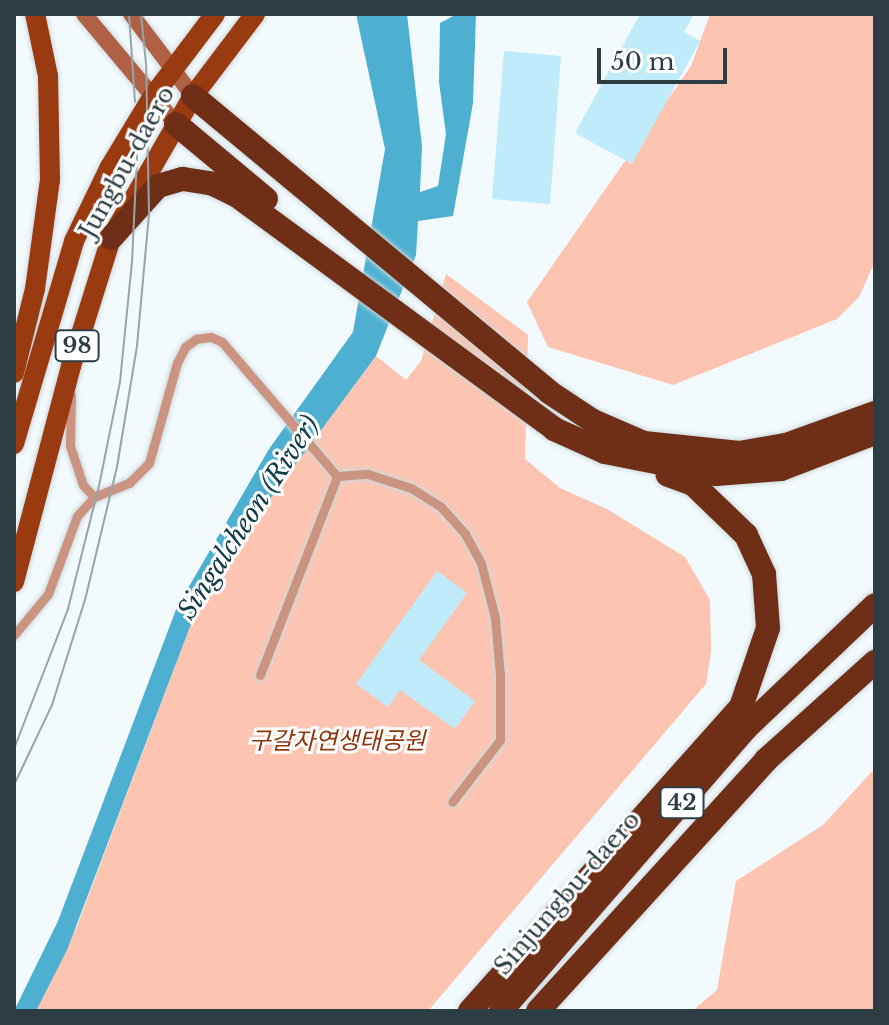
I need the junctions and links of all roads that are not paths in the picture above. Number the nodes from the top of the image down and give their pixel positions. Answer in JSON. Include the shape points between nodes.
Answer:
{"nodes":[{"id":1,"x":35,"y":14,"type":"edge"},
{"id":2,"x":84,"y":14,"type":"edge"},
{"id":3,"x":131,"y":14,"type":"edge"},
{"id":4,"x":215,"y":14,"type":"edge"},
{"id":5,"x":255,"y":14,"type":"edge"},
{"id":6,"x":171,"y":68,"type":"junction"},
{"id":7,"x":153,"y":96,"type":"junction"},
{"id":8,"x":193,"y":96,"type":"junction"},
{"id":9,"x":176,"y":124,"type":"junction"},
{"id":10,"x":111,"y":238,"type":"junction"},
{"id":11,"x":456,"y":356,"type":"junction"},
{"id":12,"x":71,"y":366,"type":"junction"},
{"id":13,"x":14,"y":373,"type":"edge"},
{"id":14,"x":875,"y":413,"type":"edge"},
{"id":15,"x":875,"y":433,"type":"edge"},
{"id":16,"x":14,"y":444,"type":"edge"},
{"id":17,"x":605,"y":452,"type":"junction"},
{"id":18,"x":337,"y":476,"type":"junction"},
{"id":19,"x":94,"y":497,"type":"junction"},
{"id":20,"x":14,"y":582,"type":"edge"},
{"id":21,"x":875,"y":605,"type":"edge"},
{"id":22,"x":14,"y":635,"type":"edge"},
{"id":23,"x":875,"y":662,"type":"edge"},
{"id":24,"x":260,"y":675,"type":"dead end"},
{"id":25,"x":452,"y":802,"type":"dead end"},
{"id":26,"x":470,"y":1011,"type":"edge"},
{"id":27,"x":501,"y":1011,"type":"edge"},
{"id":28,"x":538,"y":1011,"type":"edge"}],
"edges":[{"from":1,"to":13,"type":"main road","via":[[48,76],[50,180],[35,289]]},
{"from":2,"to":7,"type":"main road"},
{"from":3,"to":6,"type":"main road"},
{"from":4,"to":6,"type":"main road","name":"Jungbu-daero","number":"98"},
{"from":5,"to":8,"type":"main road","name":"Jungbu-daero","number":"98"},
{"from":6,"to":7,"type":"main road","name":"Jungbu-daero","number":"98"},
{"from":6,"to":8,"type":"main road"},
{"from":7,"to":9,"type":"main road"},
{"from":7,"to":16,"type":"main road","name":"Jungbu-daero","number":"98","via":[[74,241]]},
{"from":8,"to":9,"type":"main road","name":"Jungbu-daero","number":"98"},
{"from":8,"to":14,"type":"highway","via":[[549,392],[593,421],[644,443],[739,453],[786,445]]},
{"from":9,"to":10,"type":"main road","name":"Jungbu-daero","number":"98"},
{"from":9,"to":11,"type":"highway"},
{"from":10,"to":11,"type":"highway","via":[[158,186],[183,179],[213,184],[236,195]]},
{"from":10,"to":12,"type":"main road","name":"Jungbu-daero","number":"98"},
{"from":11,"to":17,"type":"highway","via":[[554,429]]},
{"from":12,"to":19,"type":"lane","via":[[70,446],[83,485]]},
{"from":12,"to":20,"type":"main road","name":"Jungbu-daero","number":"98"},
{"from":15,"to":17,"type":"highway","via":[[781,469],[716,474]]},
{"from":17,"to":26,"type":"highway","via":[[693,484],[746,535],[764,574],[768,628],[741,707]]},
{"from":18,"to":19,"type":"lane","via":[[222,342],[211,337],[185,347],[177,363],[149,463],[129,483]]},
{"from":18,"to":24,"type":"lane"},
{"from":18,"to":25,"type":"lane","via":[[368,474],[411,488],[441,507],[481,563],[495,618],[500,740]]},
{"from":19,"to":22,"type":"lane","via":[[77,516],[48,594]]},
{"from":21,"to":27,"type":"highway","name":"Sinjungbu-daero","number":"42","via":[[746,728]]},
{"from":23,"to":28,"type":"highway","number":"42","via":[[766,760]]}]}
